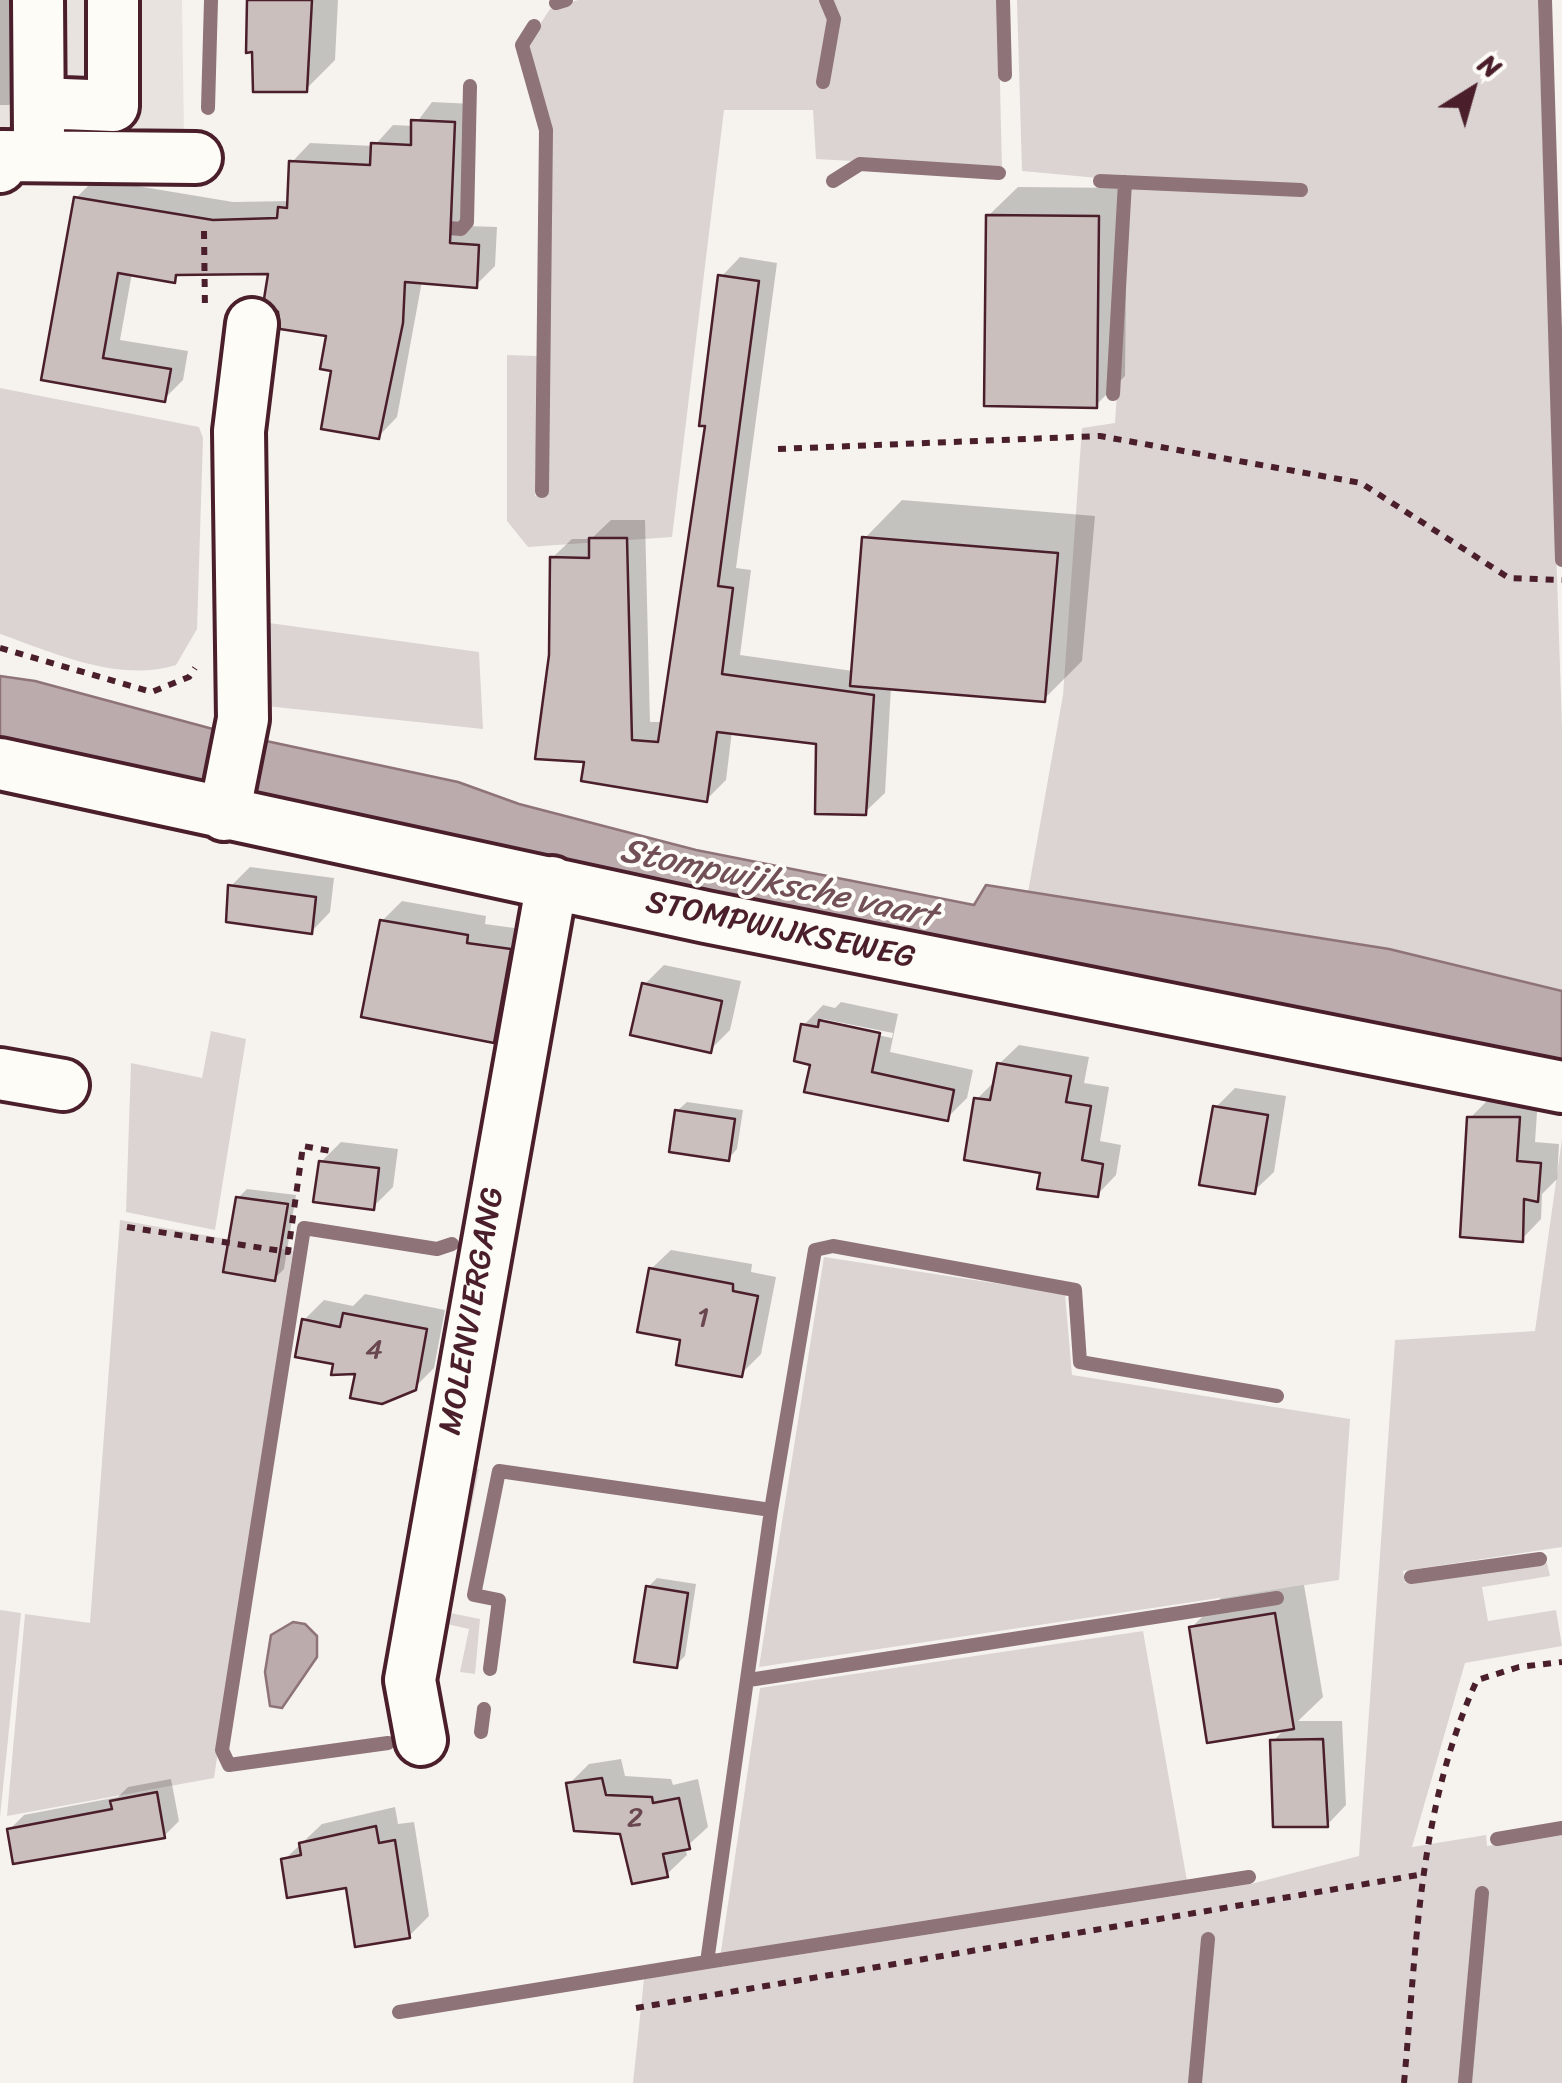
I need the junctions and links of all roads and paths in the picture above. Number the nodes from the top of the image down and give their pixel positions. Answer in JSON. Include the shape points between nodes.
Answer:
{"nodes":[{"id":1,"x":38,"y":0,"type":"edge"},
{"id":2,"x":112,"y":0,"type":"edge"},
{"id":3,"x":38,"y":103,"type":"junction"},
{"id":4,"x":196,"y":158,"type":"dead end"},
{"id":5,"x":19,"y":164,"type":"edge"},
{"id":6,"x":204,"y":232,"type":"dead end"},
{"id":7,"x":229,"y":327,"type":"joint"},
{"id":8,"x":778,"y":449,"type":"dead end"},
{"id":9,"x":1562,"y":580,"type":"edge"},
{"id":10,"x":0,"y":648,"type":"edge"},
{"id":11,"x":204,"y":654,"type":"dead end"},
{"id":12,"x":0,"y":764,"type":"edge"},
{"id":13,"x":225,"y":808,"type":"junction"},
{"id":14,"x":552,"y":882,"type":"junction"},
{"id":15,"x":0,"y":1074,"type":"edge"},
{"id":16,"x":64,"y":1085,"type":"dead end"},
{"id":17,"x":1562,"y":1087,"type":"edge"},
{"id":18,"x":336,"y":1152,"type":"dead end"},
{"id":19,"x":128,"y":1227,"type":"dead end"},
{"id":20,"x":1562,"y":1662,"type":"edge"},
{"id":21,"x":421,"y":1740,"type":"dead end"},
{"id":22,"x":1424,"y":1874,"type":"junction"},
{"id":23,"x":636,"y":2008,"type":"dead end"},
{"id":24,"x":1404,"y":2083,"type":"edge"}],
"edges":[{"from":1,"to":3,"type":"street"},
{"from":2,"to":3,"type":"street","via":[[113,106]]},
{"from":3,"to":5,"type":"street"},
{"from":4,"to":5,"type":"street"},
{"from":6,"to":7,"type":"path"},
{"from":7,"to":13,"type":"street","via":[[238,431],[243,719]]},
{"from":8,"to":9,"type":"path","via":[[1100,436],[1361,483],[1510,578]]},
{"from":10,"to":11,"type":"path","via":[[152,692],[189,677]]},
{"from":12,"to":13,"type":"street","name":"STOMPWIJKSEWEG"},
{"from":13,"to":14,"type":"street","name":"STOMPWIJKSEWEG"},
{"from":14,"to":17,"type":"street","name":"STOMPWIJKSEWEG"},
{"from":14,"to":21,"type":"street","name":"MOLENVIERGANG","via":[[410,1680]]},
{"from":15,"to":16,"type":"street"},
{"from":18,"to":19,"type":"path","via":[[303,1146],[288,1252]]},
{"from":20,"to":22,"type":"path","via":[[1478,1680],[1458,1723],[1429,1824]]},
{"from":22,"to":23,"type":"path"},
{"from":22,"to":24,"type":"path"}]}
